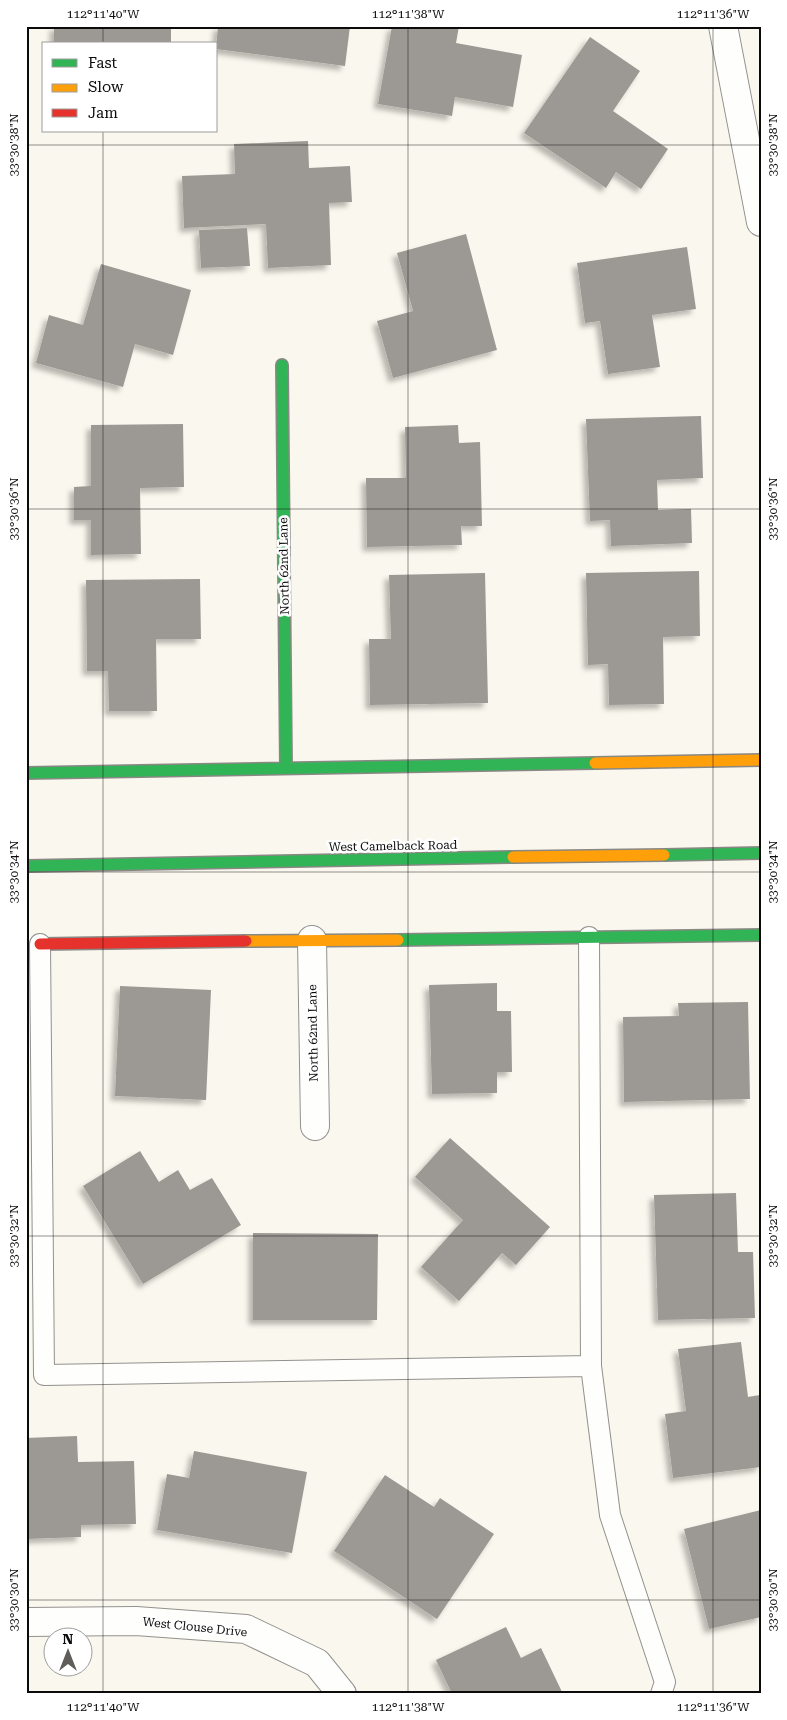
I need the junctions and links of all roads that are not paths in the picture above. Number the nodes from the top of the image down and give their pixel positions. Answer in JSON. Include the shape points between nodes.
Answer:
{"nodes":[{"id":1,"x":723,"y":26,"type":"edge"},
{"id":2,"x":761,"y":222,"type":"edge"},
{"id":3,"x":282,"y":365,"type":"dead end"},
{"id":4,"x":761,"y":760,"type":"edge"},
{"id":5,"x":286,"y":768,"type":"junction"},
{"id":6,"x":26,"y":773,"type":"edge"},
{"id":7,"x":761,"y":853,"type":"edge"},
{"id":8,"x":26,"y":866,"type":"edge"},
{"id":9,"x":761,"y":935,"type":"edge"},
{"id":10,"x":589,"y":937,"type":"junction"},
{"id":11,"x":312,"y":940,"type":"junction"},
{"id":12,"x":40,"y":944,"type":"joint"},
{"id":13,"x":315,"y":1126,"type":"dead end"},
{"id":14,"x":591,"y":1366,"type":"junction"},
{"id":15,"x":26,"y":1622,"type":"edge"},
{"id":16,"x":342,"y":1694,"type":"edge"},
{"id":17,"x":660,"y":1694,"type":"edge"}],
"edges":[{"from":1,"to":2,"type":"street"},
{"from":3,"to":5,"type":"street","name":"North 62nd Lane"},
{"from":4,"to":5,"type":"street"},
{"from":5,"to":6,"type":"street"},
{"from":7,"to":8,"type":"street","name":"West Camelback Road"},
{"from":9,"to":10,"type":"street"},
{"from":10,"to":11,"type":"street"},
{"from":10,"to":14,"type":"lane"},
{"from":11,"to":12,"type":"street"},
{"from":11,"to":13,"type":"street","name":"North 62nd Lane"},
{"from":12,"to":14,"type":"lane","via":[[44,1375]]},
{"from":14,"to":17,"type":"lane","via":[[610,1516],[665,1682]]},
{"from":15,"to":16,"type":"street","name":"West Clouse Drive","via":[[136,1621],[246,1629],[317,1664]]}]}
